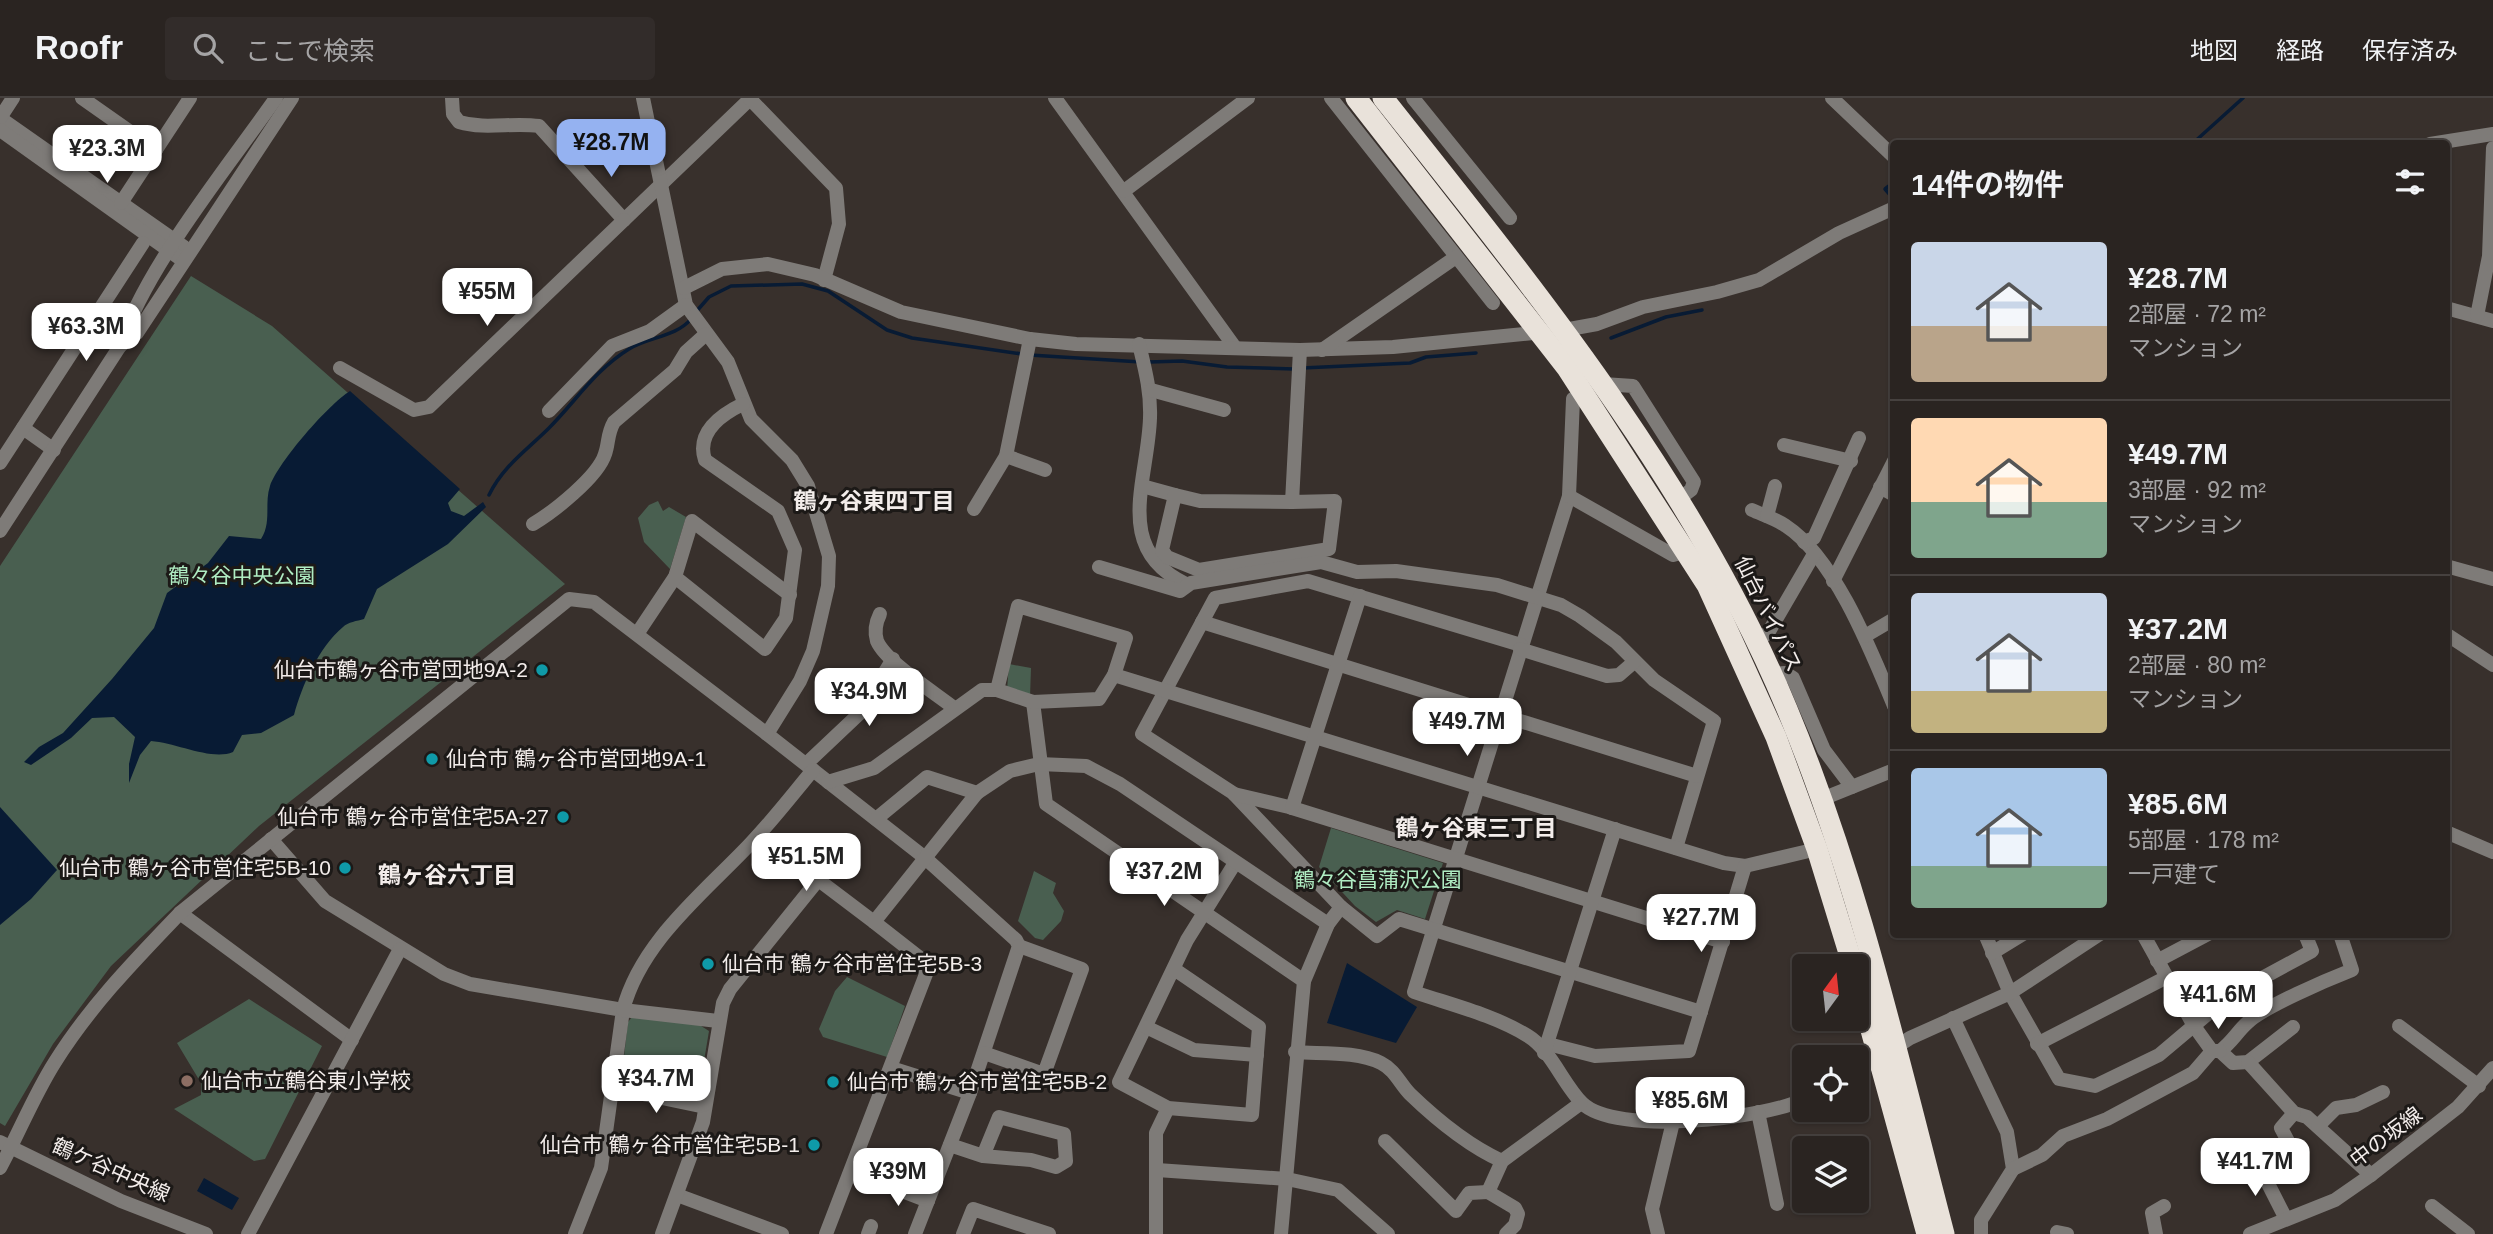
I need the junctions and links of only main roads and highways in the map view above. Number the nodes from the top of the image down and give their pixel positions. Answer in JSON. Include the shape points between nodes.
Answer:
{"nodes":[{"id":1,"x":1383,"y":98,"type":"edge"},
{"id":2,"x":1353,"y":105,"type":"edge"},
{"id":3,"x":1594,"y":388,"type":"junction"},
{"id":4,"x":1849,"y":954,"type":"edge"},
{"id":5,"x":1869,"y":1025,"type":"edge"},
{"id":6,"x":1927,"y":1234,"type":"edge"},
{"id":7,"x":1944,"y":1234,"type":"edge"}],
"edges":[{"from":1,"to":3,"type":"highway","name":"仙台バイパス","via":[[1564,330]]},
{"from":2,"to":3,"type":"highway","name":"仙台バイパス","via":[[1540,332]]},
{"from":3,"to":4,"type":"highway","name":"仙台バイパス","via":[[1707,585],[1770,725],[1817,849]]},
{"from":3,"to":7,"type":"highway","name":"仙台バイパス","via":[[1679,499],[1771,674],[1852,888]]},
{"from":5,"to":6,"type":"highway"}]}
